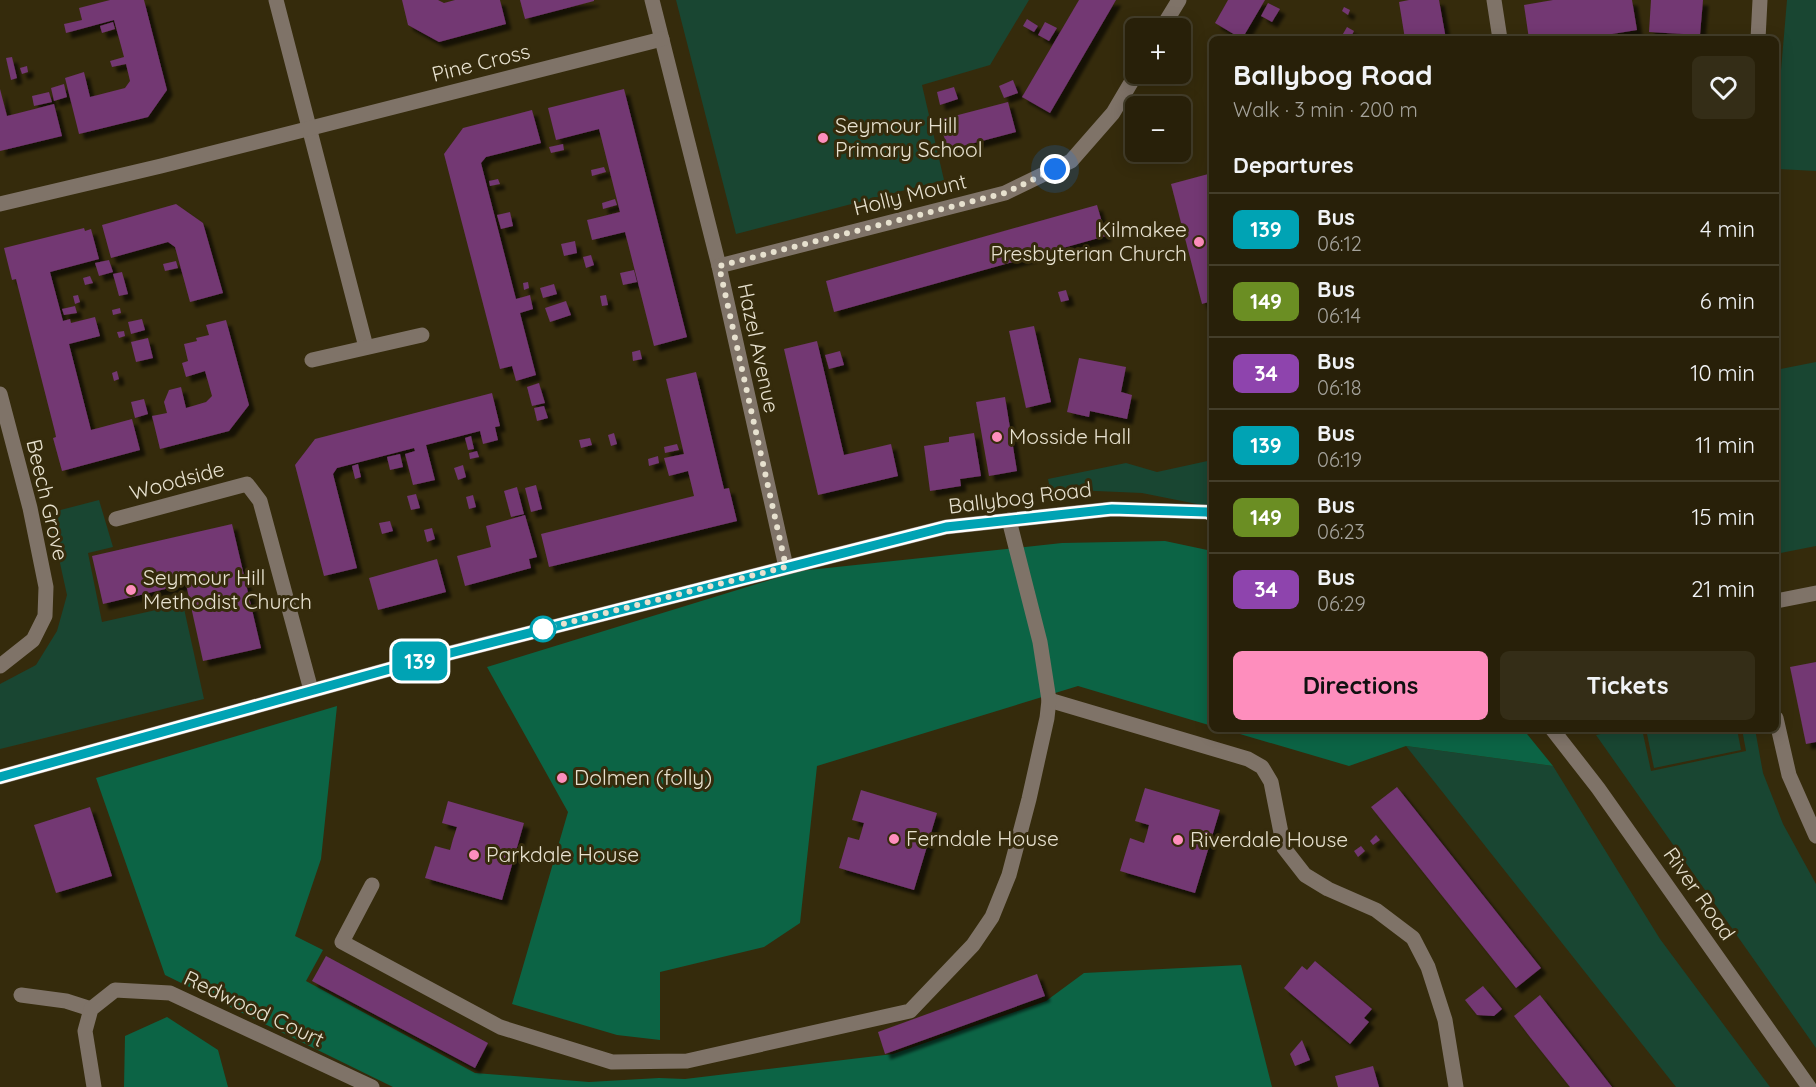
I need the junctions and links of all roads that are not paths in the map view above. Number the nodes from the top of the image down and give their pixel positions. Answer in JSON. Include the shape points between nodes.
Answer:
{"nodes":[{"id":1,"x":276,"y":0,"type":"edge"},
{"id":2,"x":652,"y":0,"type":"edge"},
{"id":3,"x":1179,"y":0,"type":"edge"},
{"id":4,"x":1494,"y":0,"type":"edge"},
{"id":5,"x":1760,"y":0,"type":"edge"},
{"id":6,"x":1168,"y":18,"type":"edge"},
{"id":7,"x":1500,"y":36,"type":"edge"},
{"id":8,"x":1758,"y":36,"type":"edge"},
{"id":9,"x":662,"y":39,"type":"junction"},
{"id":10,"x":1130,"y":84,"type":"edge"},
{"id":11,"x":310,"y":127,"type":"junction"},
{"id":12,"x":0,"y":204,"type":"edge"},
{"id":13,"x":719,"y":266,"type":"junction"},
{"id":14,"x":422,"y":335,"type":"dead end"},
{"id":15,"x":366,"y":347,"type":"junction"},
{"id":16,"x":312,"y":360,"type":"dead end"},
{"id":17,"x":0,"y":394,"type":"edge"},
{"id":18,"x":1209,"y":513,"type":"edge"},
{"id":19,"x":116,"y":519,"type":"dead end"},
{"id":20,"x":1009,"y":520,"type":"junction"},
{"id":21,"x":786,"y":567,"type":"junction"},
{"id":22,"x":1816,"y":592,"type":"edge"},
{"id":23,"x":1779,"y":600,"type":"edge"},
{"id":24,"x":0,"y":666,"type":"edge"},
{"id":25,"x":311,"y":690,"type":"junction"},
{"id":26,"x":1049,"y":700,"type":"junction"},
{"id":27,"x":1779,"y":731,"type":"edge"},
{"id":28,"x":1554,"y":732,"type":"edge"},
{"id":29,"x":0,"y":777,"type":"edge"},
{"id":30,"x":1816,"y":836,"type":"edge"},
{"id":31,"x":372,"y":885,"type":"dead end"},
{"id":32,"x":21,"y":995,"type":"dead end"},
{"id":33,"x":91,"y":1009,"type":"junction"},
{"id":34,"x":94,"y":1087,"type":"edge"},
{"id":35,"x":372,"y":1087,"type":"edge"},
{"id":36,"x":1456,"y":1087,"type":"edge"},
{"id":37,"x":1809,"y":1087,"type":"edge"}],
"edges":[{"from":1,"to":11,"type":"street"},
{"from":2,"to":9,"type":"street","name":"Hazel Avenue"},
{"from":3,"to":6,"type":"street"},
{"from":4,"to":7,"type":"street"},
{"from":5,"to":8,"type":"street"},
{"from":9,"to":11,"type":"street","name":"Pine Cross"},
{"from":9,"to":13,"type":"street","name":"Hazel Avenue"},
{"from":10,"to":13,"type":"street","name":"Holly Mount","via":[[1113,112],[1071,161],[1005,193]]},
{"from":11,"to":12,"type":"street","name":"Pine Cross"},
{"from":11,"to":15,"type":"street"},
{"from":13,"to":21,"type":"street","name":"Hazel Avenue"},
{"from":14,"to":15,"type":"street"},
{"from":15,"to":16,"type":"street"},
{"from":17,"to":24,"type":"street","name":"Beech Grove","via":[[46,587],[45,616],[33,640]]},
{"from":18,"to":20,"type":"street","name":"Ballybog Road","via":[[1112,509]]},
{"from":19,"to":25,"type":"street","name":"Woodside","via":[[247,484],[260,501]]},
{"from":20,"to":21,"type":"street","name":"Ballybog Road","via":[[946,527]]},
{"from":20,"to":26,"type":"street","via":[[1040,642]]},
{"from":21,"to":25,"type":"street","name":"Ballybog Road"},
{"from":22,"to":23,"type":"street"},
{"from":25,"to":29,"type":"street","name":"Ballybog Road"},
{"from":26,"to":31,"type":"street","via":[[1029,799],[1009,875],[992,917],[973,945],[910,1011],[687,1061],[612,1062],[500,1027],[342,942]]},
{"from":26,"to":36,"type":"street","via":[[1248,759],[1262,767],[1271,782],[1284,848],[1305,875],[1376,910],[1413,938],[1428,967],[1445,1020]]},
{"from":27,"to":30,"type":"street","via":[[1789,775]]},
{"from":28,"to":37,"type":"street","name":"River Road"},
{"from":32,"to":33,"type":"street"},
{"from":33,"to":34,"type":"street","via":[[85,1031]]},
{"from":33,"to":35,"type":"street","name":"Redwood Court","via":[[115,990],[170,993]]}]}
